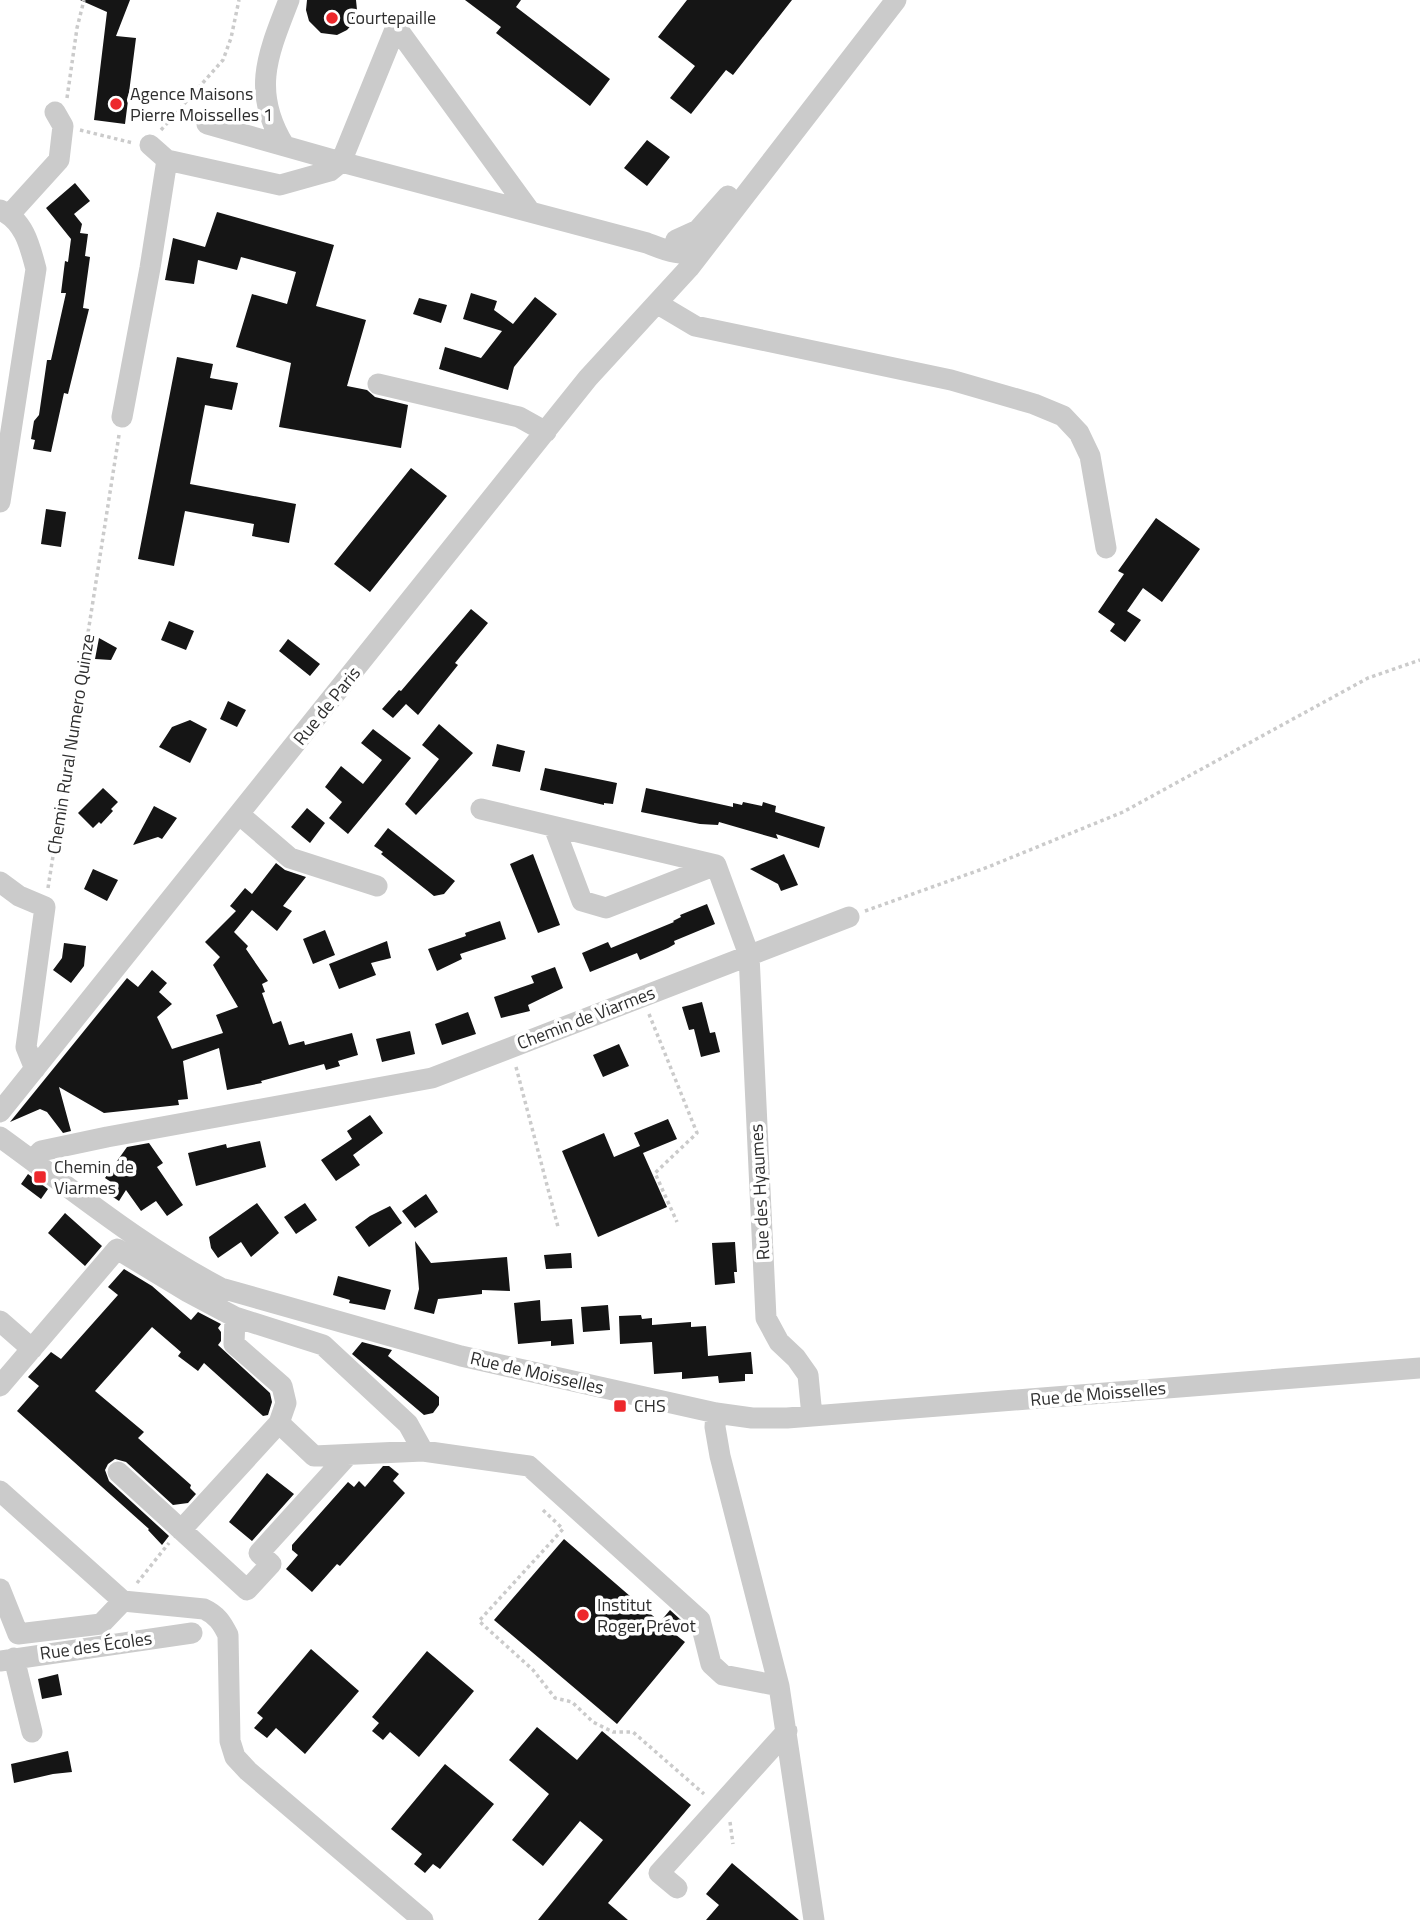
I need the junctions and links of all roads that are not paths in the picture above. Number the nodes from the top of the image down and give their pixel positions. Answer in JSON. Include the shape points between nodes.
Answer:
{"nodes":[{"id":1,"x":289,"y":0,"type":"edge"},
{"id":2,"x":880,"y":0,"type":"edge"},
{"id":3,"x":895,"y":0,"type":"edge"},
{"id":4,"x":59,"y":119,"type":"road end"},
{"id":5,"x":207,"y":124,"type":"dead end"},
{"id":6,"x":150,"y":145,"type":"road end"},
{"id":7,"x":284,"y":145,"type":"junction"},
{"id":8,"x":167,"y":160,"type":"junction"},
{"id":9,"x":341,"y":162,"type":"junction"},
{"id":10,"x":529,"y":210,"type":"junction"},
{"id":11,"x":5,"y":212,"type":"edge"},
{"id":12,"x":695,"y":243,"type":"junction"},
{"id":13,"x":658,"y":304,"type":"junction"},
{"id":14,"x":9,"y":377,"type":"edge"},
{"id":15,"x":378,"y":384,"type":"dead end"},
{"id":16,"x":122,"y":417,"type":"road end"},
{"id":17,"x":546,"y":432,"type":"junction"},
{"id":18,"x":0,"y":502,"type":"edge"},
{"id":19,"x":1106,"y":548,"type":"dead end"},
{"id":20,"x":481,"y":808,"type":"dead end"},
{"id":21,"x":240,"y":815,"type":"junction"},
{"id":22,"x":554,"y":827,"type":"junction"},
{"id":23,"x":716,"y":865,"type":"junction"},
{"id":24,"x":0,"y":882,"type":"edge"},
{"id":25,"x":377,"y":886,"type":"dead end"},
{"id":26,"x":849,"y":917,"type":"road end"},
{"id":27,"x":749,"y":954,"type":"junction"},
{"id":28,"x":35,"y":1069,"type":"junction"},
{"id":29,"x":0,"y":1112,"type":"edge"},
{"id":30,"x":0,"y":1137,"type":"edge"},
{"id":31,"x":33,"y":1160,"type":"junction"},
{"id":32,"x":235,"y":1317,"type":"junction"},
{"id":33,"x":0,"y":1321,"type":"edge"},
{"id":34,"x":32,"y":1349,"type":"junction"},
{"id":35,"x":1420,"y":1368,"type":"edge"},
{"id":36,"x":0,"y":1386,"type":"edge"},
{"id":37,"x":716,"y":1413,"type":"junction"},
{"id":38,"x":812,"y":1416,"type":"junction"},
{"id":39,"x":279,"y":1423,"type":"junction"},
{"id":40,"x":423,"y":1451,"type":"junction"},
{"id":41,"x":348,"y":1455,"type":"junction"},
{"id":42,"x":118,"y":1472,"type":"dead end"},
{"id":43,"x":0,"y":1491,"type":"edge"},
{"id":44,"x":181,"y":1530,"type":"junction"},
{"id":45,"x":0,"y":1589,"type":"edge"},
{"id":46,"x":123,"y":1601,"type":"junction"},
{"id":47,"x":192,"y":1633,"type":"dead end"},
{"id":48,"x":7,"y":1659,"type":"edge"},
{"id":49,"x":779,"y":1686,"type":"junction"},
{"id":50,"x":787,"y":1731,"type":"junction"},
{"id":51,"x":32,"y":1732,"type":"dead end"},
{"id":52,"x":677,"y":1888,"type":"dead end"},
{"id":53,"x":423,"y":1920,"type":"edge"},
{"id":54,"x":814,"y":1920,"type":"edge"}],
"edges":[{"from":1,"to":7,"type":"street","via":[[270,50],[265,79],[267,108]]},
{"from":2,"to":12,"type":"street","via":[[704,224]]},
{"from":3,"to":12,"type":"street","via":[[714,238]]},
{"from":4,"to":11,"type":"street","via":[[59,160]]},
{"from":5,"to":7,"type":"street"},
{"from":6,"to":8,"type":"street"},
{"from":7,"to":9,"type":"street"},
{"from":8,"to":9,"type":"street","via":[[280,185],[330,171]]},
{"from":8,"to":16,"type":"street"},
{"from":9,"to":10,"type":"street"},
{"from":9,"to":10,"type":"street","via":[[396,27]]},
{"from":10,"to":12,"type":"street","via":[[647,243]]},
{"from":11,"to":14,"type":"street","via":[[27,238],[36,269]]},
{"from":12,"to":13,"type":"street","name":"Rue de Paris","via":[[689,268]]},
{"from":13,"to":17,"type":"street","name":"Rue de Paris"},
{"from":13,"to":19,"type":"street","via":[[695,326],[951,380],[1063,416],[1079,433],[1090,456]]},
{"from":14,"to":18,"type":"street"},
{"from":15,"to":17,"type":"street","via":[[519,417]]},
{"from":17,"to":21,"type":"street","name":"Rue de Paris"},
{"from":20,"to":22,"type":"street"},
{"from":21,"to":25,"type":"street","via":[[290,858]]},
{"from":21,"to":28,"type":"street","name":"Rue de Paris"},
{"from":22,"to":23,"type":"street"},
{"from":22,"to":23,"type":"street","via":[[582,901],[606,908]]},
{"from":23,"to":27,"type":"street","name":"Rue des Hyaumes"},
{"from":24,"to":28,"type":"street","via":[[31,903],[46,907],[26,1047]]},
{"from":26,"to":27,"type":"street","name":"Chemin de Viarmes"},
{"from":27,"to":31,"type":"street","name":"Chemin de Viarmes","via":[[432,1078],[107,1137],[41,1151]]},
{"from":27,"to":38,"type":"street","name":"Rue des Hyaumes","via":[[766,1318],[779,1342],[808,1375]]},
{"from":28,"to":29,"type":"street","name":"Rue de Paris"},
{"from":30,"to":31,"type":"street","name":"Rue de Moisselles"},
{"from":31,"to":37,"type":"street","name":"Rue de Moisselles","via":[[132,1233],[221,1289],[461,1356]]},
{"from":32,"to":34,"type":"street","via":[[117,1249]]},
{"from":32,"to":39,"type":"street","via":[[234,1344],[282,1386],[286,1403]]},
{"from":32,"to":40,"type":"street","via":[[323,1345],[408,1424]]},
{"from":33,"to":34,"type":"street"},
{"from":34,"to":36,"type":"street"},
{"from":35,"to":38,"type":"street","name":"Rue de Moisselles"},
{"from":37,"to":38,"type":"street","name":"Rue de Moisselles","via":[[752,1418]]},
{"from":37,"to":49,"type":"street","via":[[720,1456]]},
{"from":39,"to":41,"type":"street","via":[[314,1456]]},
{"from":39,"to":44,"type":"street"},
{"from":40,"to":41,"type":"street"},
{"from":40,"to":49,"type":"street","via":[[529,1465],[701,1620],[711,1664],[717,1671]]},
{"from":41,"to":44,"type":"street","via":[[259,1553],[271,1564],[247,1590]]},
{"from":42,"to":44,"type":"street"},
{"from":43,"to":46,"type":"street"},
{"from":45,"to":46,"type":"street","via":[[18,1634],[101,1624]]},
{"from":46,"to":53,"type":"street","via":[[204,1609],[214,1614],[228,1635],[230,1741],[235,1757]]},
{"from":47,"to":48,"type":"street","name":"Rue des Écoles"},
{"from":48,"to":51,"type":"street"},
{"from":49,"to":50,"type":"street"},
{"from":50,"to":52,"type":"street","via":[[659,1873]]},
{"from":50,"to":54,"type":"street"}]}
